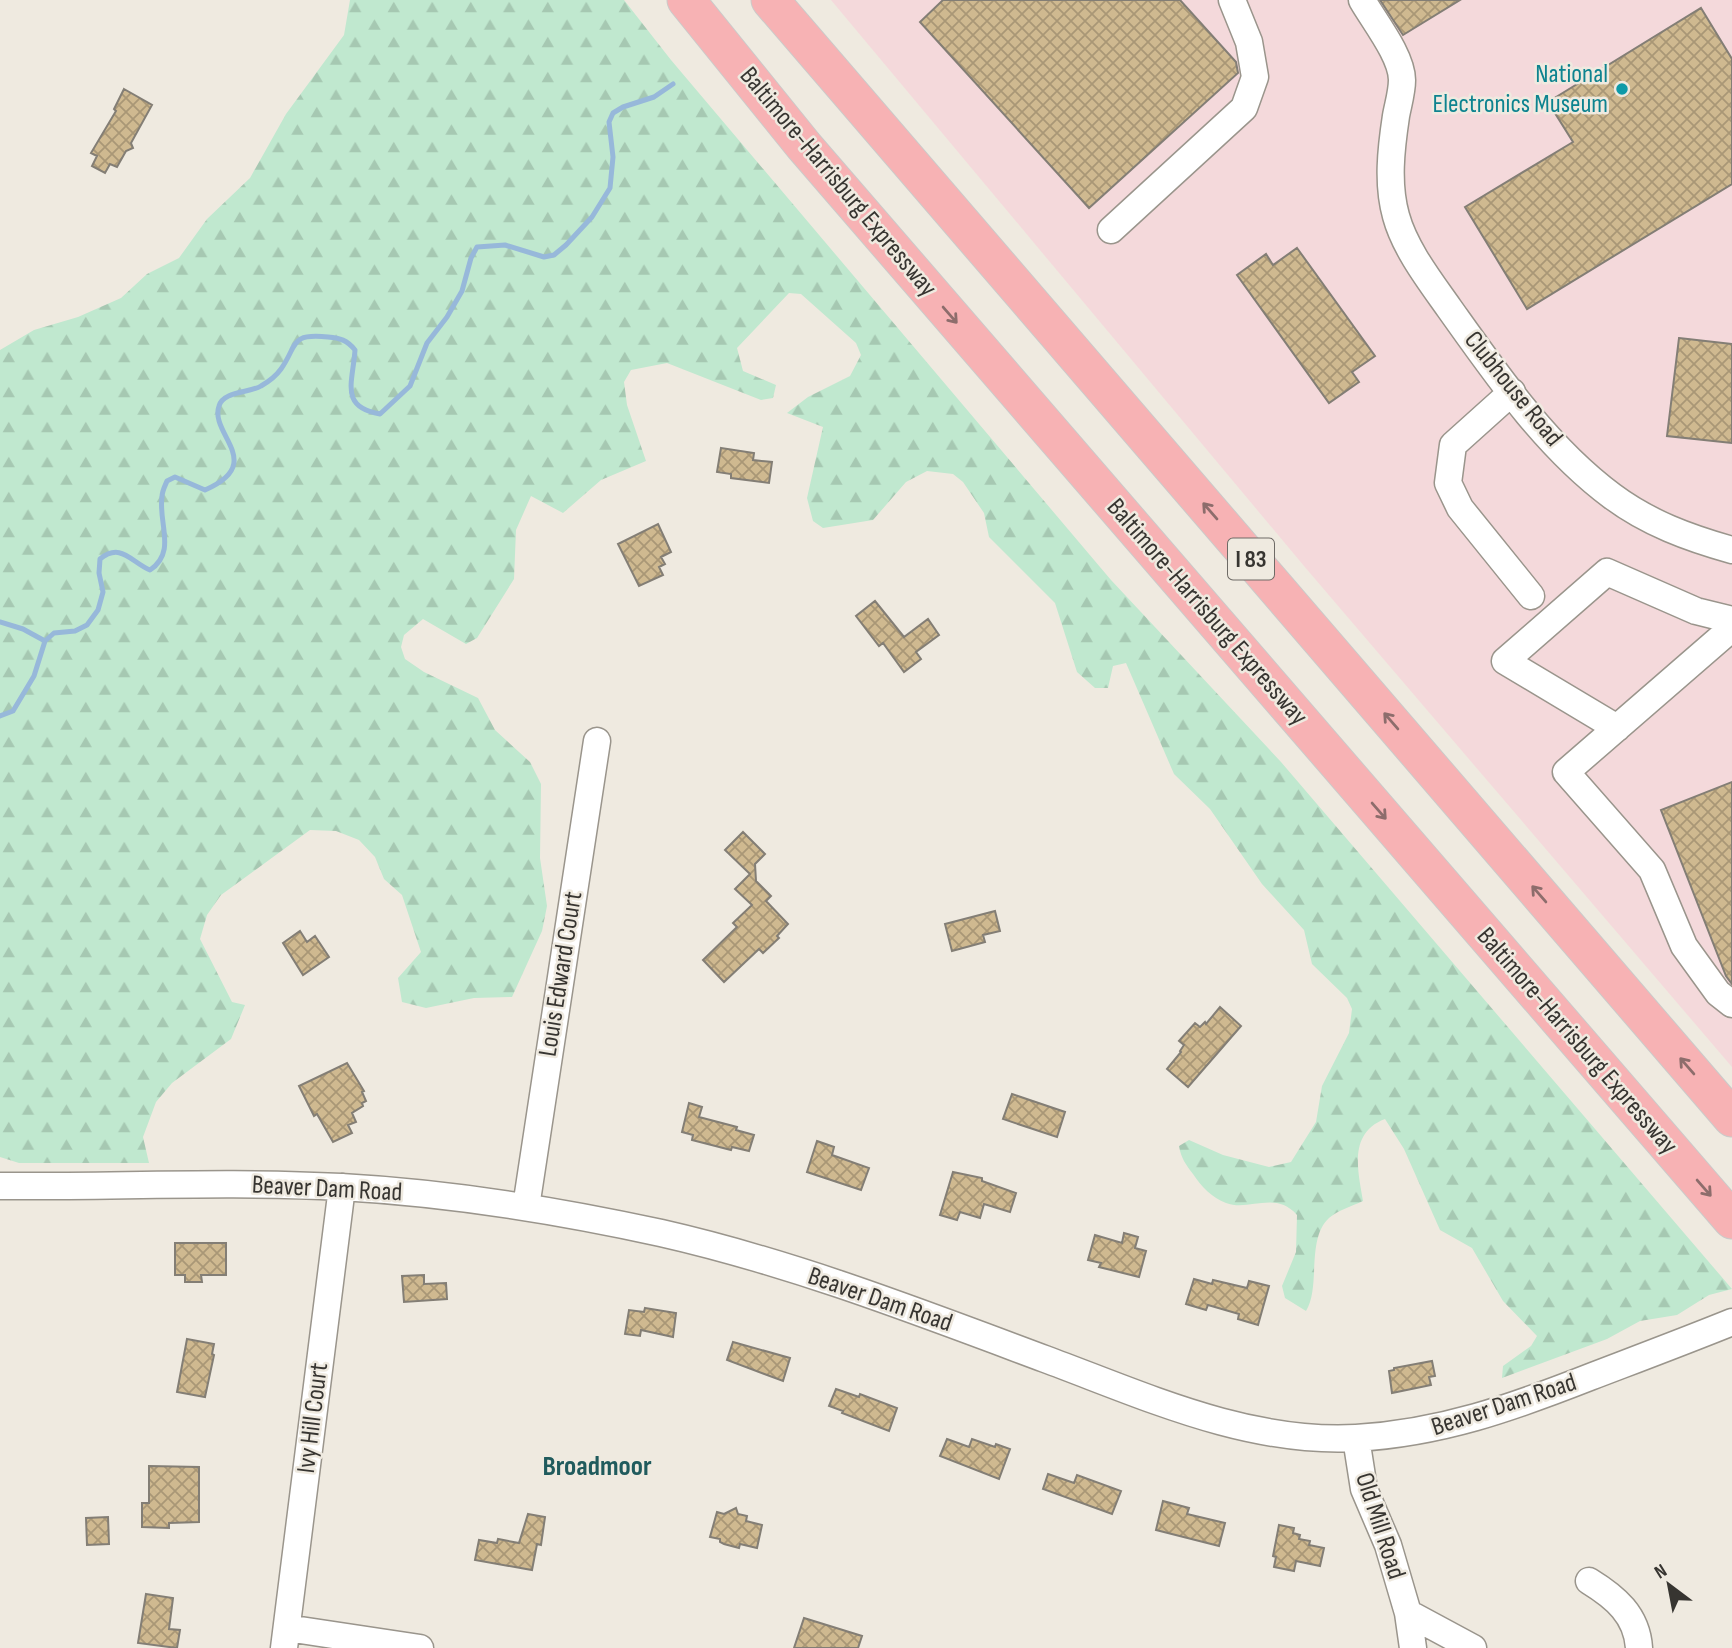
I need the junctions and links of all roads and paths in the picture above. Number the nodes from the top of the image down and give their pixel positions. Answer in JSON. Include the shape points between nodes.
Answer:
{"nodes":[{"id":1,"x":686,"y":0,"type":"edge"},
{"id":2,"x":770,"y":0,"type":"edge"},
{"id":3,"x":1232,"y":0,"type":"edge"},
{"id":4,"x":1362,"y":0,"type":"edge"},
{"id":5,"x":1111,"y":230,"type":"dead end"},
{"id":6,"x":1512,"y":392,"type":"junction"},
{"id":7,"x":1732,"y":550,"type":"edge"},
{"id":8,"x":1531,"y":596,"type":"dead end"},
{"id":9,"x":1732,"y":620,"type":"edge"},
{"id":10,"x":1732,"y":628,"type":"edge"},
{"id":11,"x":1617,"y":728,"type":"junction"},
{"id":12,"x":597,"y":741,"type":"dead end"},
{"id":13,"x":1732,"y":1004,"type":"edge"},
{"id":14,"x":1732,"y":1118,"type":"edge"},
{"id":15,"x":0,"y":1186,"type":"edge"},
{"id":16,"x":342,"y":1187,"type":"junction"},
{"id":17,"x":526,"y":1207,"type":"junction"},
{"id":18,"x":1732,"y":1220,"type":"edge"},
{"id":19,"x":1732,"y":1322,"type":"edge"},
{"id":20,"x":1356,"y":1438,"type":"junction"},
{"id":21,"x":1589,"y":1581,"type":"dead end"},
{"id":22,"x":1408,"y":1613,"type":"junction"},
{"id":23,"x":286,"y":1638,"type":"edge"},
{"id":24,"x":420,"y":1648,"type":"edge"},
{"id":25,"x":1413,"y":1648,"type":"edge"},
{"id":26,"x":1473,"y":1648,"type":"edge"},
{"id":27,"x":1639,"y":1648,"type":"edge"}],
"edges":[{"from":1,"to":18,"type":"highway","name":"Baltimore-Harrisburg Expressway","number":"I 83","one_way":true,"via":[[813,156]]},
{"from":14,"to":2,"type":"highway","number":"I 83","one_way":true},
{"from":3,"to":5,"type":"street","via":[[1249,42],[1255,77],[1244,108]]},
{"from":4,"to":6,"type":"street","name":"Clubhouse Road","via":[[1398,61],[1402,79],[1391,147],[1396,219],[1437,290]]},
{"from":6,"to":7,"type":"street","name":"Clubhouse Road","via":[[1569,458],[1613,497],[1670,530]]},
{"from":6,"to":8,"type":"street","via":[[1453,445],[1448,483],[1461,508]]},
{"from":9,"to":11,"type":"street","via":[[1696,611],[1607,572],[1505,661]]},
{"from":10,"to":11,"type":"street"},
{"from":11,"to":13,"type":"street","via":[[1566,772],[1652,870],[1684,946],[1718,993]]},
{"from":12,"to":17,"type":"street","name":"Louis Edward Court"},
{"from":15,"to":16,"type":"street","name":"Beaver Dam Road"},
{"from":16,"to":17,"type":"street","name":"Beaver Dam Road"},
{"from":16,"to":23,"type":"street","name":"Ivy Hill Court"},
{"from":17,"to":20,"type":"street","name":"Beaver Dam Road","via":[[667,1234],[842,1284],[1244,1428],[1283,1435]]},
{"from":19,"to":20,"type":"street","name":"Beaver Dam Road","via":[[1468,1421]]},
{"from":20,"to":22,"type":"street","name":"Old Mill Road","via":[[1364,1489],[1388,1545]]},
{"from":21,"to":27,"type":"street","via":[[1626,1609]]},
{"from":22,"to":25,"type":"street","name":"Old Mill Road"},
{"from":22,"to":26,"type":"street"},
{"from":23,"to":24,"type":"street"}]}
